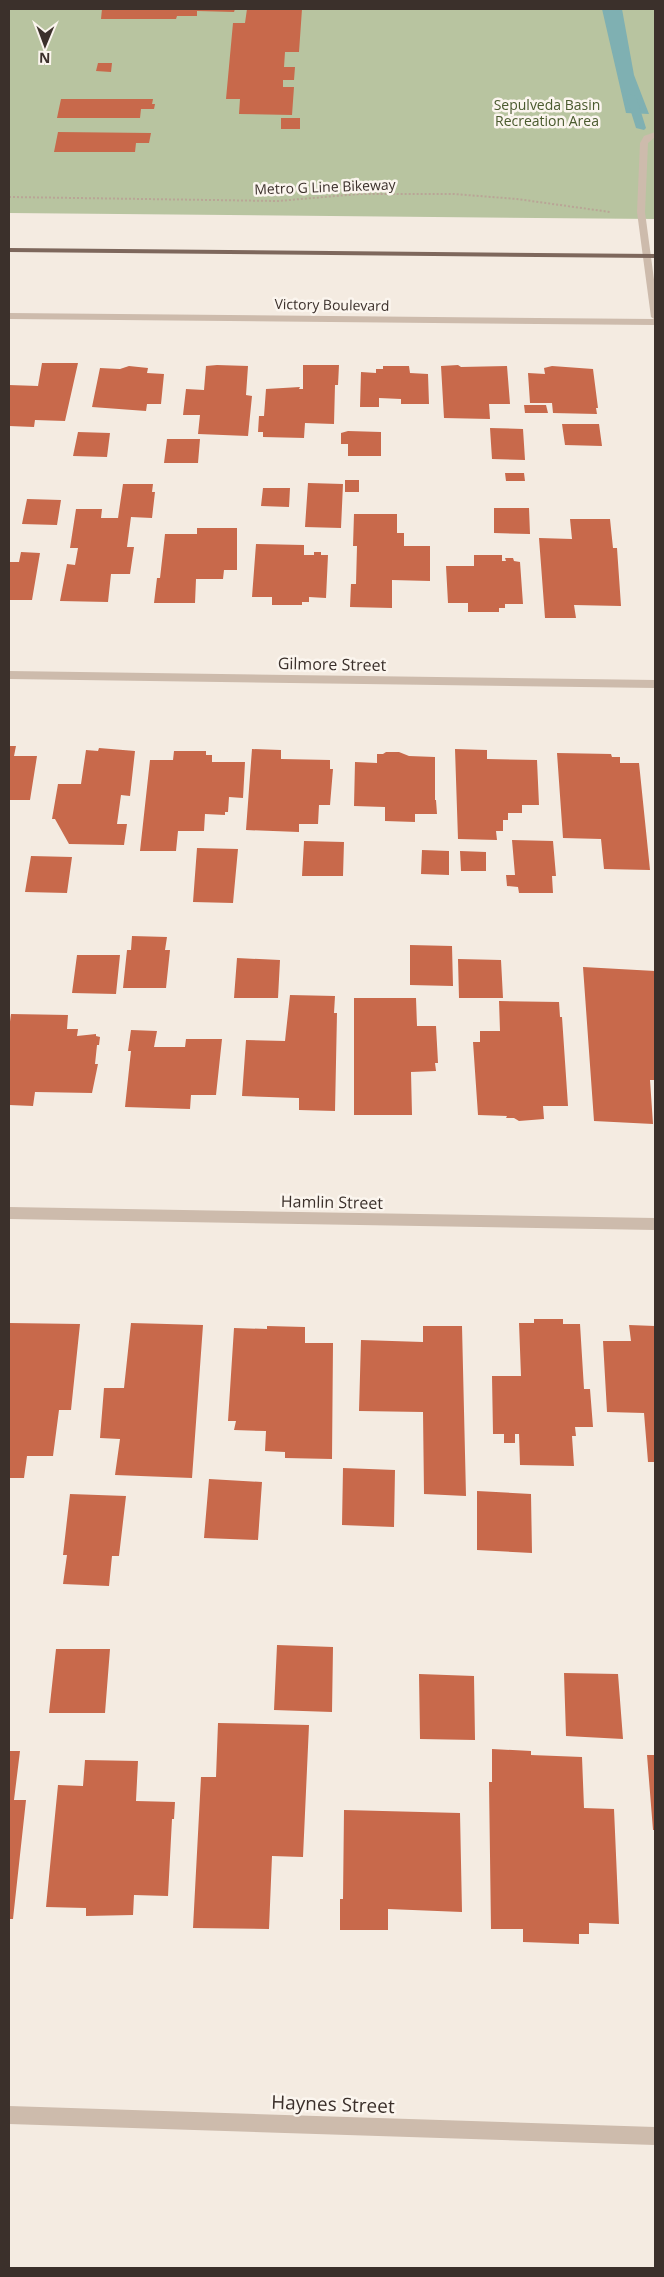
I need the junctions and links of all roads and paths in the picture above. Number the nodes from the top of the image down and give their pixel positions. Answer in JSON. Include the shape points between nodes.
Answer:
{"nodes":[{"id":1,"x":655,"y":134,"type":"edge"},
{"id":2,"x":9,"y":197,"type":"edge"},
{"id":3,"x":641,"y":212,"type":"junction"},
{"id":4,"x":9,"y":250,"type":"edge"},
{"id":5,"x":651,"y":256,"type":"edge"},
{"id":6,"x":9,"y":316,"type":"edge"},
{"id":7,"x":655,"y":317,"type":"edge"},
{"id":8,"x":655,"y":322,"type":"edge"},
{"id":9,"x":9,"y":674,"type":"edge"},
{"id":10,"x":655,"y":684,"type":"edge"},
{"id":11,"x":9,"y":1213,"type":"edge"},
{"id":12,"x":655,"y":1224,"type":"edge"},
{"id":13,"x":9,"y":2115,"type":"edge"},
{"id":14,"x":655,"y":2136,"type":"edge"}],
"edges":[{"from":1,"to":3,"type":"street","via":[[644,142]]},
{"from":2,"to":3,"type":"path","name":"Metro G Line Bikeway","via":[[278,201],[359,194],[454,194],[517,199],[602,212]]},
{"from":3,"to":5,"type":"street"},
{"from":4,"to":5,"type":"main road"},
{"from":5,"to":7,"type":"street"},
{"from":6,"to":8,"type":"street","name":"Victory Boulevard"},
{"from":9,"to":10,"type":"street","name":"Gilmore Street"},
{"from":11,"to":12,"type":"street","name":"Hamlin Street"},
{"from":13,"to":14,"type":"street","name":"Haynes Street"}]}
